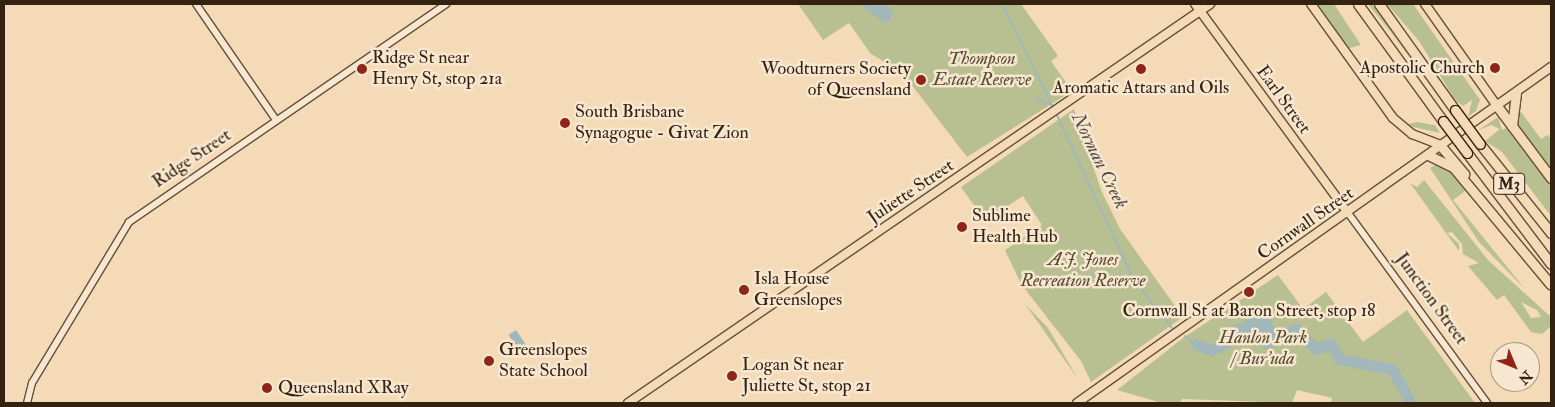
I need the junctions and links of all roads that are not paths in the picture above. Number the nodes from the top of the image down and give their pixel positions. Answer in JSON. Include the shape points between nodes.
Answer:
{"nodes":[{"id":1,"x":196,"y":4,"type":"edge"},
{"id":2,"x":446,"y":4,"type":"edge"},
{"id":3,"x":1195,"y":4,"type":"edge"},
{"id":4,"x":1210,"y":4,"type":"edge"},
{"id":5,"x":1311,"y":4,"type":"edge"},
{"id":6,"x":1358,"y":4,"type":"edge"},
{"id":7,"x":1379,"y":4,"type":"edge"},
{"id":8,"x":1425,"y":4,"type":"edge"},
{"id":9,"x":1200,"y":12,"type":"junction"},
{"id":10,"x":1551,"y":67,"type":"edge"},
{"id":11,"x":1516,"y":92,"type":"junction"},
{"id":12,"x":1497,"y":106,"type":"junction"},
{"id":13,"x":276,"y":120,"type":"junction"},
{"id":14,"x":1512,"y":126,"type":"junction"},
{"id":15,"x":1440,"y":145,"type":"junction"},
{"id":16,"x":1428,"y":155,"type":"junction"},
{"id":17,"x":1551,"y":178,"type":"edge"},
{"id":18,"x":1466,"y":181,"type":"junction"},
{"id":19,"x":1348,"y":213,"type":"junction"},
{"id":20,"x":1551,"y":233,"type":"edge"},
{"id":21,"x":1551,"y":264,"type":"edge"},
{"id":22,"x":1551,"y":285,"type":"edge"},
{"id":23,"x":27,"y":403,"type":"edge"},
{"id":24,"x":628,"y":403,"type":"edge"},
{"id":25,"x":1076,"y":403,"type":"edge"},
{"id":26,"x":1487,"y":403,"type":"edge"}],
"edges":[{"from":1,"to":13,"type":"street"},
{"from":2,"to":13,"type":"street","name":"Ridge Street"},
{"from":3,"to":9,"type":"main road","name":"Earl Street"},
{"from":4,"to":9,"type":"main road","name":"Juliette Street"},
{"from":5,"to":15,"type":"main road","via":[[1393,118],[1415,136]]},
{"from":6,"to":21,"type":"highway","number":"M3","bridge":true},
{"from":7,"to":20,"type":"highway","number":"M3","bridge":true,"via":[[1480,144]]},
{"from":8,"to":12,"type":"main road"},
{"from":9,"to":19,"type":"main road","name":"Earl Street"},
{"from":9,"to":24,"type":"main road","name":"Juliette Street"},
{"from":10,"to":11,"type":"main road","name":"Cornwall Street"},
{"from":11,"to":12,"type":"main road","name":"Cornwall Street"},
{"from":11,"to":14,"type":"highway"},
{"from":12,"to":14,"type":"highway"},
{"from":12,"to":15,"type":"main road","name":"Cornwall Street"},
{"from":13,"to":23,"type":"street","name":"Ridge Street","via":[[122,229],[32,383]]},
{"from":14,"to":17,"type":"highway"},
{"from":15,"to":16,"type":"main road","name":"Cornwall Street"},
{"from":15,"to":18,"type":"highway","via":[[1456,160]]},
{"from":16,"to":18,"type":"highway","via":[[1448,163]]},
{"from":16,"to":19,"type":"main road","name":"Cornwall Street"},
{"from":18,"to":22,"type":"highway","via":[[1508,238]]},
{"from":19,"to":25,"type":"main road","name":"Cornwall Street"},
{"from":19,"to":26,"type":"street","name":"Junction Street"}]}
